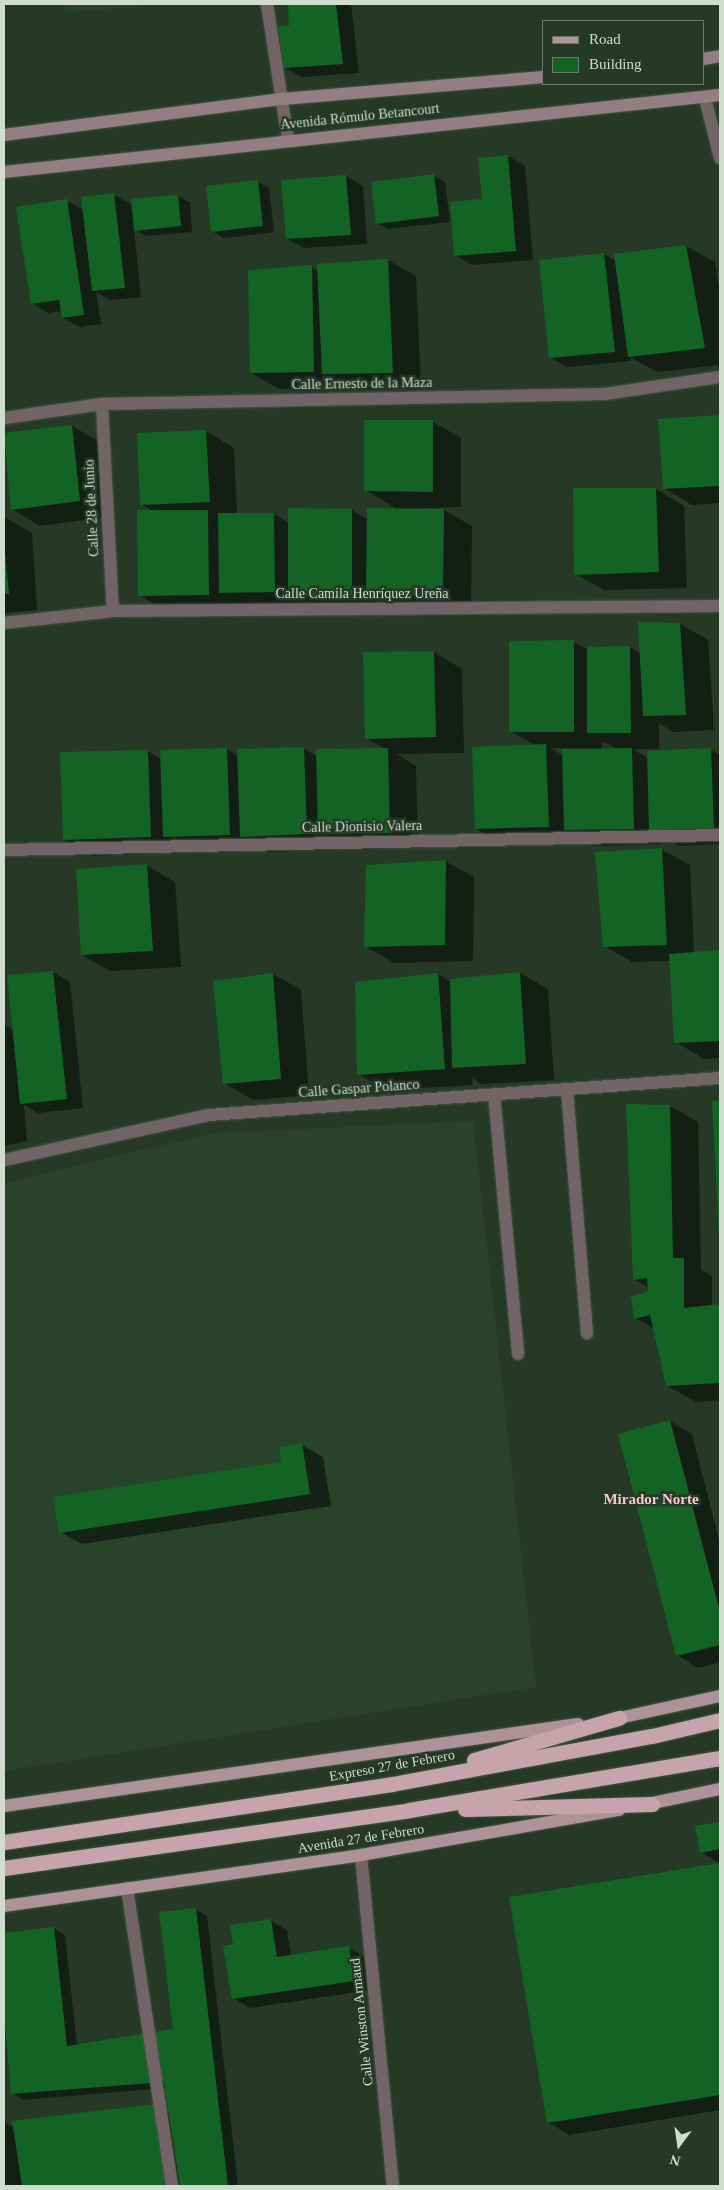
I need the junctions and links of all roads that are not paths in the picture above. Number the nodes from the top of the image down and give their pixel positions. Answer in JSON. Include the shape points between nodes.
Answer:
{"nodes":[{"id":1,"x":267,"y":4,"type":"edge"},
{"id":2,"x":720,"y":56,"type":"edge"},
{"id":3,"x":704,"y":59,"type":"edge"},
{"id":4,"x":542,"y":77,"type":"edge"},
{"id":5,"x":720,"y":95,"type":"edge"},
{"id":6,"x":705,"y":98,"type":"junction"},
{"id":7,"x":282,"y":99,"type":"junction"},
{"id":8,"x":4,"y":135,"type":"edge"},
{"id":9,"x":288,"y":140,"type":"junction"},
{"id":10,"x":720,"y":158,"type":"edge"},
{"id":11,"x":4,"y":172,"type":"edge"},
{"id":12,"x":720,"y":377,"type":"edge"},
{"id":13,"x":102,"y":404,"type":"junction"},
{"id":14,"x":4,"y":418,"type":"edge"},
{"id":15,"x":720,"y":606,"type":"edge"},
{"id":16,"x":113,"y":610,"type":"junction"},
{"id":17,"x":4,"y":623,"type":"edge"},
{"id":18,"x":720,"y":835,"type":"edge"},
{"id":19,"x":4,"y":850,"type":"edge"},
{"id":20,"x":720,"y":1078,"type":"edge"},
{"id":21,"x":567,"y":1090,"type":"junction"},
{"id":22,"x":494,"y":1094,"type":"junction"},
{"id":23,"x":4,"y":1160,"type":"edge"},
{"id":24,"x":587,"y":1333,"type":"dead end"},
{"id":25,"x":518,"y":1354,"type":"dead end"},
{"id":26,"x":720,"y":1696,"type":"edge"},
{"id":27,"x":619,"y":1718,"type":"junction"},
{"id":28,"x":720,"y":1720,"type":"edge"},
{"id":29,"x":720,"y":1758,"type":"edge"},
{"id":30,"x":392,"y":1784,"type":"junction"},
{"id":31,"x":720,"y":1789,"type":"edge"},
{"id":32,"x":652,"y":1804,"type":"junction"},
{"id":33,"x":4,"y":1806,"type":"edge"},
{"id":34,"x":409,"y":1810,"type":"junction"},
{"id":35,"x":4,"y":1842,"type":"edge"},
{"id":36,"x":361,"y":1855,"type":"junction"},
{"id":37,"x":4,"y":1868,"type":"edge"},
{"id":38,"x":127,"y":1888,"type":"junction"},
{"id":39,"x":4,"y":1906,"type":"edge"},
{"id":40,"x":172,"y":2186,"type":"edge"},
{"id":41,"x":393,"y":2186,"type":"edge"}],
"edges":[{"from":1,"to":7,"type":"street"},
{"from":2,"to":3,"type":"main road"},
{"from":4,"to":7,"type":"main road","name":"Avenida Rómulo Betancourt"},
{"from":5,"to":6,"type":"main road","name":"Avenida Rómulo Betancourt"},
{"from":6,"to":9,"type":"main road","name":"Avenida Rómulo Betancourt"},
{"from":6,"to":10,"type":"street"},
{"from":7,"to":8,"type":"main road","name":"Avenida Rómulo Betancourt"},
{"from":7,"to":9,"type":"street"},
{"from":9,"to":11,"type":"main road","name":"Avenida Rómulo Betancourt"},
{"from":12,"to":13,"type":"street","name":"Calle Ernesto de la Maza","via":[[605,394]]},
{"from":13,"to":14,"type":"street","name":"Calle Ernesto de la Maza"},
{"from":13,"to":16,"type":"street","name":"Calle 28 de Junio"},
{"from":15,"to":16,"type":"street","name":"Calle Camila Henríquez Ureña"},
{"from":16,"to":17,"type":"street","name":"Calle Camila Henríquez Ureña"},
{"from":18,"to":19,"type":"street","name":"Calle Dionisio Valera"},
{"from":20,"to":21,"type":"street","name":"Calle Gaspar Polanco"},
{"from":21,"to":22,"type":"street","name":"Calle Gaspar Polanco"},
{"from":21,"to":24,"type":"street"},
{"from":22,"to":23,"type":"street","name":"Calle Gaspar Polanco","via":[[209,1115]]},
{"from":22,"to":25,"type":"street"},
{"from":26,"to":27,"type":"main road"},
{"from":27,"to":30,"type":"highway"},
{"from":27,"to":33,"type":"main road"},
{"from":28,"to":30,"type":"highway","name":"Expreso 27 de Febrero","via":[[652,1736]]},
{"from":29,"to":34,"type":"highway"},
{"from":30,"to":35,"type":"highway","name":"Expreso 27 de Febrero"},
{"from":31,"to":32,"type":"main road","name":"Avenida 27 de Febrero"},
{"from":32,"to":34,"type":"highway"},
{"from":32,"to":36,"type":"main road","name":"Avenida 27 de Febrero"},
{"from":34,"to":37,"type":"highway"},
{"from":36,"to":38,"type":"main road","name":"Avenida 27 de Febrero"},
{"from":36,"to":41,"type":"street","name":"Calle Winston Armaud"},
{"from":38,"to":39,"type":"main road","name":"Avenida 27 de Febrero"},
{"from":38,"to":40,"type":"street"}]}
